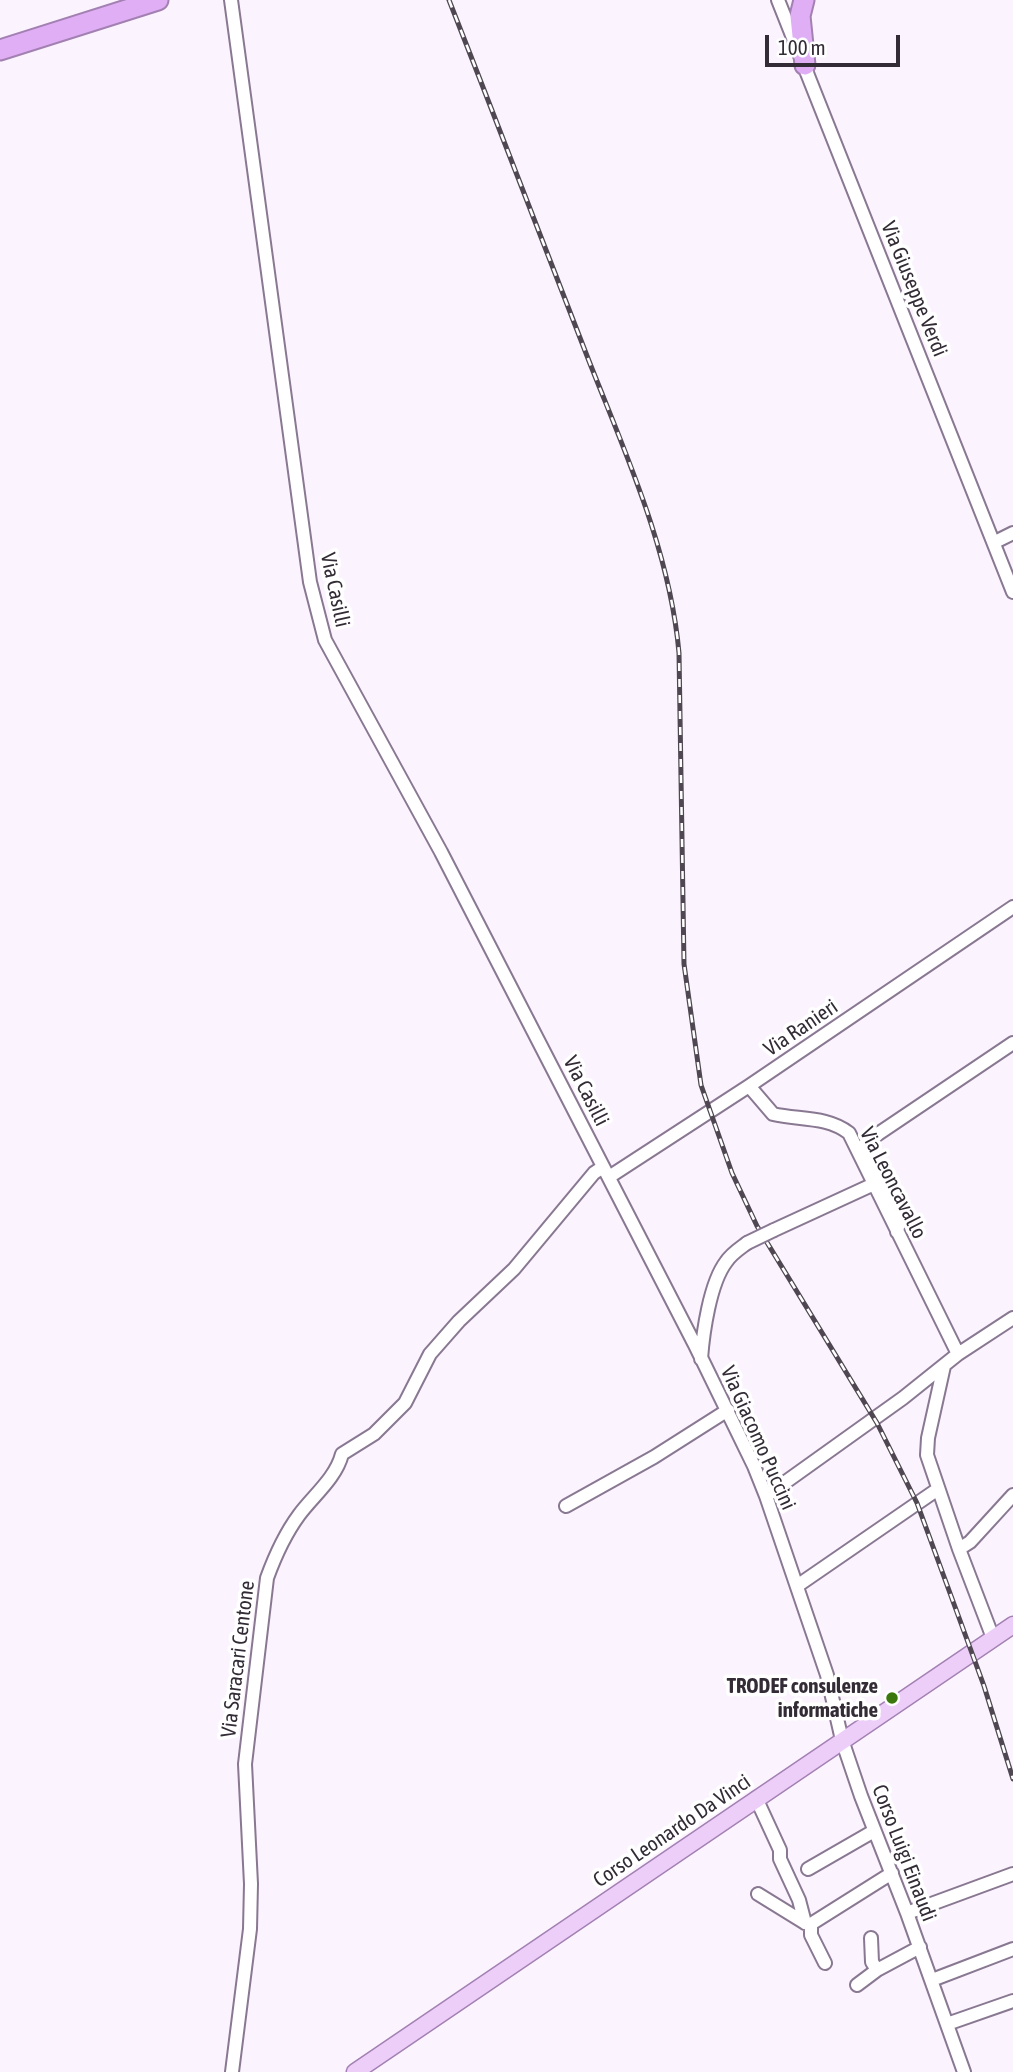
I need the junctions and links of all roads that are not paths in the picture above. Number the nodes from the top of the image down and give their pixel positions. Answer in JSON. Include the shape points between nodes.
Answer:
{"nodes":[{"id":1,"x":158,"y":0,"type":"edge"},
{"id":2,"x":231,"y":0,"type":"edge"},
{"id":3,"x":778,"y":0,"type":"edge"},
{"id":4,"x":804,"y":0,"type":"edge"},
{"id":5,"x":0,"y":50,"type":"edge"},
{"id":6,"x":805,"y":65,"type":"junction"},
{"id":7,"x":1013,"y":533,"type":"edge"},
{"id":8,"x":995,"y":542,"type":"junction"},
{"id":9,"x":1013,"y":592,"type":"edge"},
{"id":10,"x":1013,"y":908,"type":"edge"},
{"id":11,"x":1013,"y":1043,"type":"edge"},
{"id":12,"x":749,"y":1086,"type":"junction"},
{"id":13,"x":606,"y":1172,"type":"junction"},
{"id":14,"x":874,"y":1184,"type":"junction"},
{"id":15,"x":897,"y":1232,"type":"junction"},
{"id":16,"x":1013,"y":1318,"type":"edge"},
{"id":17,"x":958,"y":1354,"type":"junction"},
{"id":18,"x":701,"y":1359,"type":"junction"},
{"id":19,"x":944,"y":1367,"type":"junction"},
{"id":20,"x":728,"y":1410,"type":"junction"},
{"id":21,"x":938,"y":1489,"type":"junction"},
{"id":22,"x":1013,"y":1495,"type":"edge"},
{"id":23,"x":766,"y":1496,"type":"junction"},
{"id":24,"x":566,"y":1506,"type":"dead end"},
{"id":25,"x":959,"y":1549,"type":"junction"},
{"id":26,"x":797,"y":1586,"type":"junction"},
{"id":27,"x":1013,"y":1625,"type":"edge"},
{"id":28,"x":993,"y":1638,"type":"junction"},
{"id":29,"x":842,"y":1740,"type":"junction"},
{"id":30,"x":756,"y":1798,"type":"junction"},
{"id":31,"x":874,"y":1831,"type":"junction"},
{"id":32,"x":808,"y":1869,"type":"dead end"},
{"id":33,"x":892,"y":1873,"type":"junction"},
{"id":34,"x":1013,"y":1874,"type":"edge"},
{"id":35,"x":758,"y":1894,"type":"dead end"},
{"id":36,"x":907,"y":1913,"type":"junction"},
{"id":37,"x":808,"y":1924,"type":"junction"},
{"id":38,"x":871,"y":1938,"type":"dead end"},
{"id":39,"x":920,"y":1947,"type":"junction"},
{"id":40,"x":1013,"y":1949,"type":"edge"},
{"id":41,"x":825,"y":1963,"type":"dead end"},
{"id":42,"x":877,"y":1970,"type":"junction"},
{"id":43,"x":932,"y":1980,"type":"junction"},
{"id":44,"x":857,"y":1985,"type":"dead end"},
{"id":45,"x":1013,"y":2001,"type":"edge"},
{"id":46,"x":947,"y":2024,"type":"junction"},
{"id":47,"x":232,"y":2072,"type":"edge"},
{"id":48,"x":355,"y":2072,"type":"edge"},
{"id":49,"x":964,"y":2072,"type":"edge"}],
"edges":[{"from":1,"to":5,"type":"highway"},
{"from":2,"to":13,"type":"street","name":"Via Casilli","via":[[318,617]]},
{"from":3,"to":6,"type":"street","name":"Via Giuseppe Verdi"},
{"from":4,"to":6,"type":"highway","via":[[800,16]]},
{"from":6,"to":8,"type":"street","name":"Via Giuseppe Verdi"},
{"from":7,"to":8,"type":"street"},
{"from":8,"to":9,"type":"street","name":"Via Giuseppe Verdi"},
{"from":10,"to":12,"type":"street","name":"Via Ranieri"},
{"from":11,"to":15,"type":"street","via":[[866,1142],[900,1217]]},
{"from":12,"to":13,"type":"street","name":"Via Ranieri"},
{"from":12,"to":14,"type":"street","name":"Via Leoncavallo","via":[[773,1114],[838,1124],[849,1133]]},
{"from":13,"to":18,"type":"street","name":"Via Giacomo Puccini"},
{"from":13,"to":47,"type":"street","name":"Via Saracari Centone","via":[[594,1173],[514,1269],[430,1354],[405,1403],[374,1434],[342,1454],[338,1467],[297,1517],[272,1563],[245,1763],[250,1929]]},
{"from":14,"to":15,"type":"street","name":"Via Leoncavallo"},
{"from":14,"to":18,"type":"street","bridge":true,"via":[[747,1243],[726,1262],[717,1279]]},
{"from":15,"to":17,"type":"street","name":"Via Leoncavallo"},
{"from":16,"to":17,"type":"street"},
{"from":17,"to":19,"type":"street"},
{"from":18,"to":20,"type":"street","name":"Via Giacomo Puccini"},
{"from":19,"to":21,"type":"street","via":[[927,1446]]},
{"from":19,"to":23,"type":"street"},
{"from":20,"to":23,"type":"street","name":"Via Giacomo Puccini"},
{"from":20,"to":24,"type":"street"},
{"from":21,"to":25,"type":"street"},
{"from":21,"to":26,"type":"street"},
{"from":22,"to":25,"type":"street"},
{"from":23,"to":26,"type":"street","name":"Via Giacomo Puccini"},
{"from":25,"to":28,"type":"street"},
{"from":26,"to":29,"type":"street","name":"Via Giacomo Puccini","via":[[827,1675]]},
{"from":27,"to":28,"type":"main road","name":"Corso Leonardo Da Vinci"},
{"from":28,"to":29,"type":"main road","name":"Corso Leonardo Da Vinci"},
{"from":29,"to":30,"type":"main road","name":"Corso Leonardo Da Vinci"},
{"from":29,"to":31,"type":"street","name":"Corso Luigi Einaudi"},
{"from":30,"to":37,"type":"street"},
{"from":30,"to":48,"type":"main road","name":"Corso Leonardo Da Vinci"},
{"from":31,"to":32,"type":"street"},
{"from":31,"to":33,"type":"street","name":"Corso Luigi Einaudi"},
{"from":33,"to":36,"type":"street","name":"Corso Luigi Einaudi"},
{"from":33,"to":37,"type":"street"},
{"from":34,"to":36,"type":"street"},
{"from":35,"to":37,"type":"street"},
{"from":36,"to":39,"type":"street","name":"Corso Luigi Einaudi"},
{"from":37,"to":41,"type":"street"},
{"from":38,"to":42,"type":"street"},
{"from":39,"to":42,"type":"street"},
{"from":39,"to":43,"type":"street","name":"Corso Luigi Einaudi"},
{"from":40,"to":43,"type":"street"},
{"from":42,"to":44,"type":"street"},
{"from":43,"to":46,"type":"street","name":"Corso Luigi Einaudi"},
{"from":45,"to":46,"type":"street"},
{"from":46,"to":49,"type":"street","name":"Corso Luigi Einaudi"}]}
